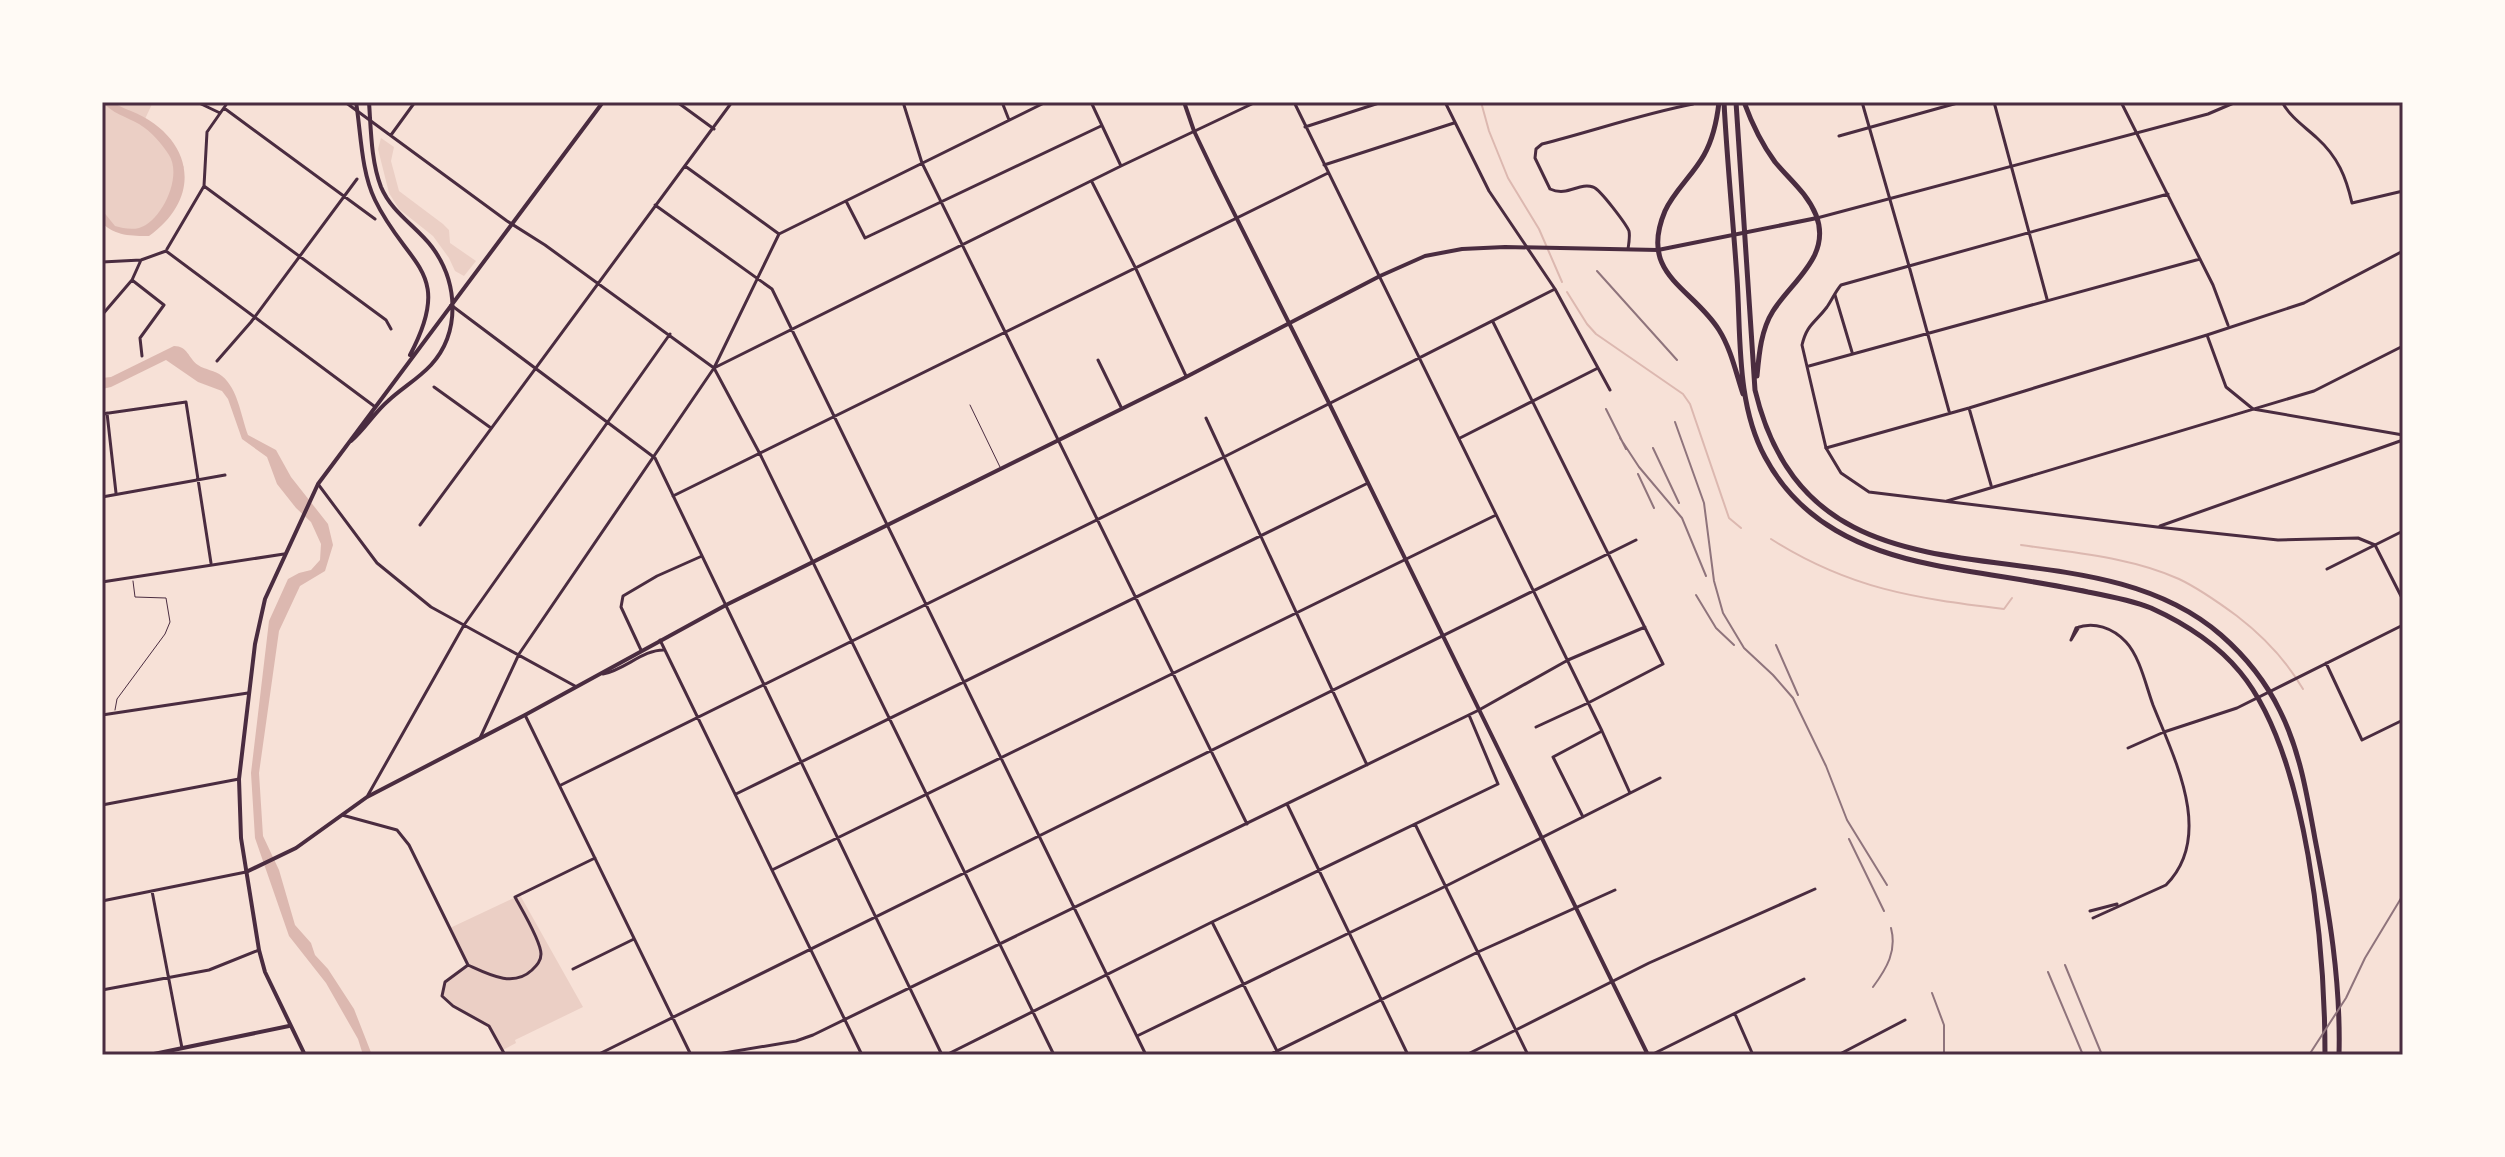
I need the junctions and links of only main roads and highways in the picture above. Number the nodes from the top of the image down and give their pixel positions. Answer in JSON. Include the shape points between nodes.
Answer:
{"nodes":[{"id":1,"x":356,"y":102,"type":"edge"},
{"id":2,"x":369,"y":102,"type":"edge"},
{"id":3,"x":603,"y":102,"type":"edge"},
{"id":4,"x":1184,"y":102,"type":"edge"},
{"id":5,"x":1722,"y":102,"type":"edge"},
{"id":6,"x":1736,"y":102,"type":"edge"},
{"id":7,"x":1744,"y":102,"type":"edge"},
{"id":8,"x":1817,"y":218,"type":"junction"},
{"id":9,"x":1658,"y":250,"type":"junction"},
{"id":10,"x":1288,"y":323,"type":"junction"},
{"id":11,"x":403,"y":368,"type":"junction"},
{"id":12,"x":411,"y":383,"type":"junction"},
{"id":13,"x":1755,"y":390,"type":"junction"},
{"id":14,"x":374,"y":406,"type":"junction"},
{"id":15,"x":1748,"y":406,"type":"junction"},
{"id":16,"x":346,"y":445,"type":"junction"},
{"id":17,"x":246,"y":872,"type":"junction"},
{"id":18,"x":289,"y":1026,"type":"junction"},
{"id":19,"x":149,"y":1055,"type":"edge"},
{"id":20,"x":305,"y":1055,"type":"edge"},
{"id":21,"x":1649,"y":1055,"type":"edge"},
{"id":22,"x":2325,"y":1055,"type":"edge"},
{"id":23,"x":2339,"y":1055,"type":"edge"}],
"edges":[{"from":1,"to":11,"type":"main road","via":[[373,198],[423,269],[429,286],[424,325]]},
{"from":2,"to":12,"type":"main road","via":[[382,188],[393,207],[431,245],[451,285],[453,316],[441,353]]},
{"from":3,"to":11,"type":"main road"},
{"from":4,"to":10,"type":"main road"},
{"from":5,"to":9,"type":"highway","via":[[1704,154],[1665,213]]},
{"from":5,"to":15,"type":"highway"},
{"from":6,"to":13,"type":"highway"},
{"from":7,"to":8,"type":"highway","via":[[1762,144],[1808,198]]},
{"from":8,"to":9,"type":"main road"},
{"from":8,"to":13,"type":"highway","via":[[1816,255],[1772,313]]},
{"from":9,"to":10,"type":"main road","via":[[1505,247],[1425,256]]},
{"from":9,"to":15,"type":"highway","via":[[1668,276],[1719,329]]},
{"from":10,"to":17,"type":"main road","via":[[726,605],[367,797],[275,860]]},
{"from":10,"to":21,"type":"main road"},
{"from":11,"to":14,"type":"main road"},
{"from":12,"to":14,"type":"main road"},
{"from":12,"to":16,"type":"main road"},
{"from":13,"to":23,"type":"highway","via":[[1765,426],[1789,473],[1820,507],[1848,525],[1908,548],[2138,590],[2219,633],[2260,677],[2291,735],[2304,778],[2336,974]]},
{"from":14,"to":16,"type":"main road"},
{"from":15,"to":22,"type":"highway","via":[[1755,435],[1779,479],[1816,519],[1842,535],[1914,561],[2149,607],[2213,645],[2247,682],[2279,740],[2304,839],[2318,928]]},
{"from":16,"to":17,"type":"main road","via":[[318,484],[259,622],[239,779]]},
{"from":17,"to":18,"type":"main road","via":[[265,972]]},
{"from":18,"to":19,"type":"main road"},
{"from":18,"to":20,"type":"main road"}]}
